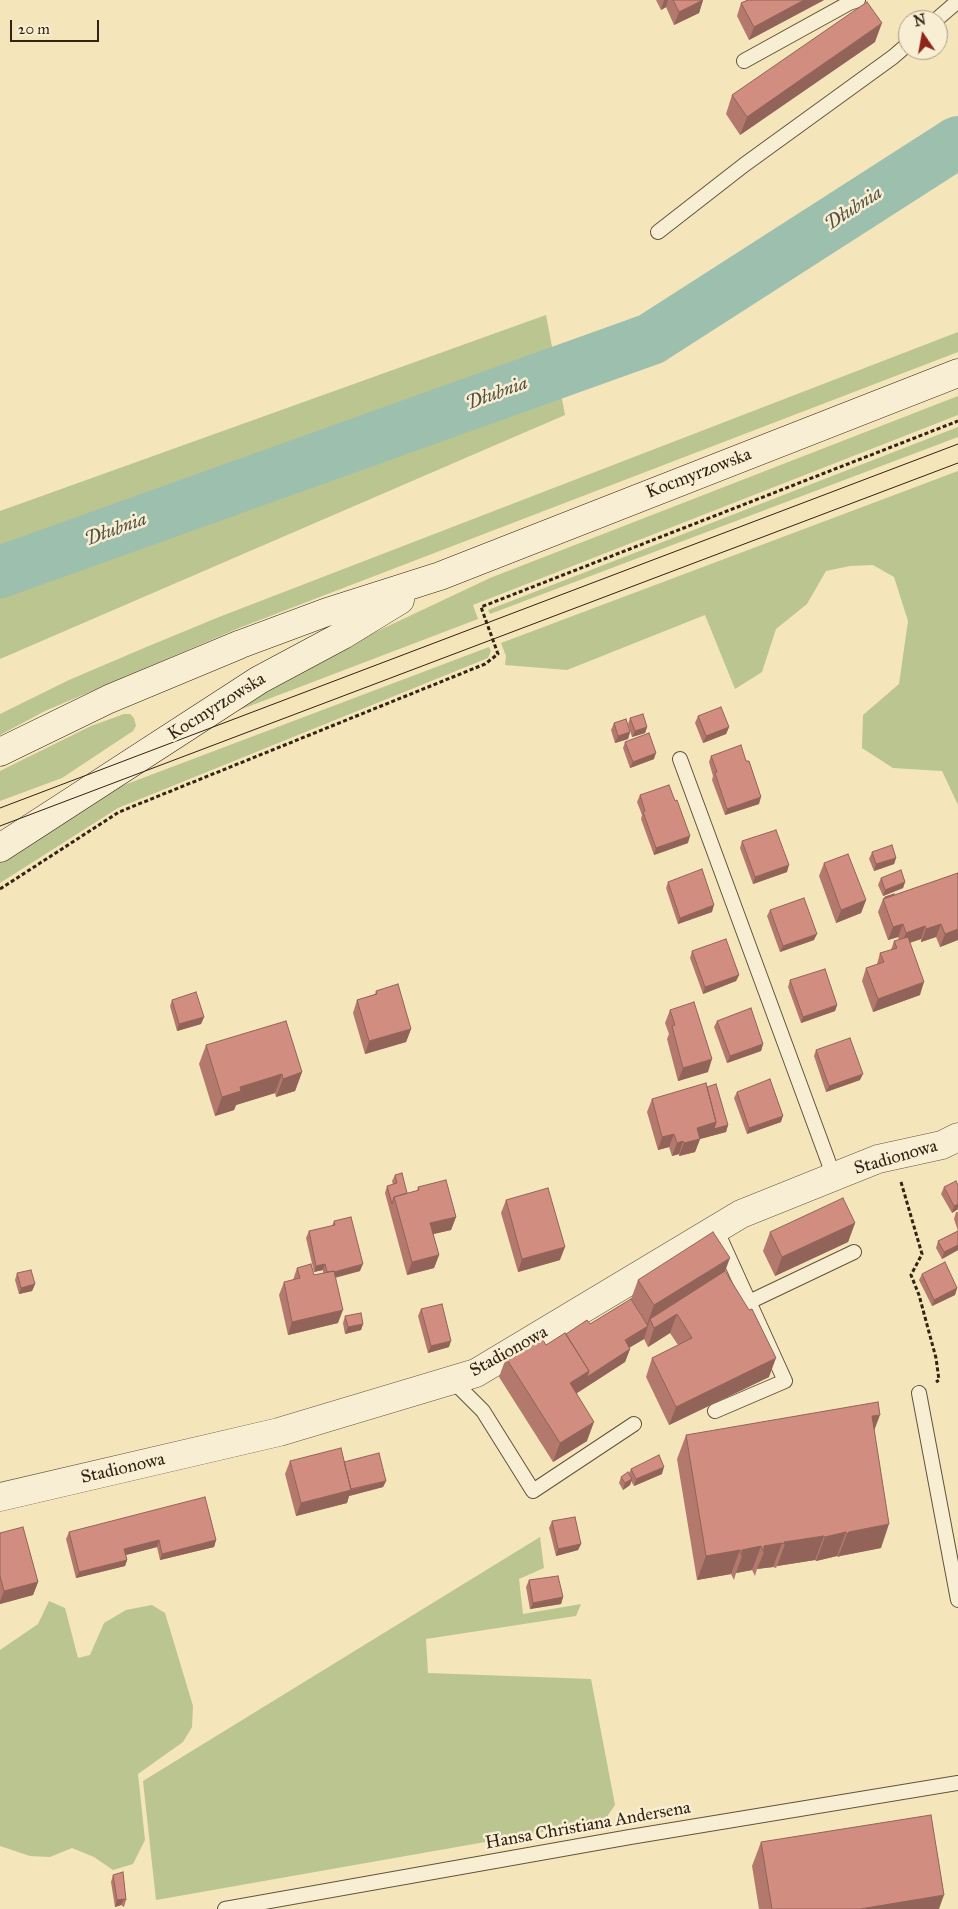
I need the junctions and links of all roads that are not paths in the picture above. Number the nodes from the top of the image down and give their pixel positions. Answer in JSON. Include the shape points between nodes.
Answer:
{"nodes":[{"id":1,"x":858,"y":0,"type":"edge"},
{"id":2,"x":958,"y":1,"type":"edge"},
{"id":3,"x":948,"y":10,"type":"edge"},
{"id":4,"x":898,"y":53,"type":"edge"},
{"id":5,"x":744,"y":62,"type":"dead end"},
{"id":6,"x":658,"y":232,"type":"dead end"},
{"id":7,"x":958,"y":374,"type":"edge"},
{"id":8,"x":440,"y":576,"type":"junction"},
{"id":9,"x":0,"y":752,"type":"edge"},
{"id":10,"x":680,"y":759,"type":"dead end"},
{"id":11,"x":0,"y":848,"type":"edge"},
{"id":12,"x":958,"y":1137,"type":"edge"},
{"id":13,"x":834,"y":1177,"type":"junction"},
{"id":14,"x":716,"y":1229,"type":"junction"},
{"id":15,"x":854,"y":1252,"type":"dead end"},
{"id":16,"x":749,"y":1302,"type":"junction"},
{"id":17,"x":452,"y":1380,"type":"junction"},
{"id":18,"x":919,"y":1393,"type":"road end"},
{"id":19,"x":715,"y":1411,"type":"dead end"},
{"id":20,"x":634,"y":1424,"type":"dead end"},
{"id":21,"x":0,"y":1497,"type":"edge"},
{"id":22,"x":958,"y":1600,"type":"edge"},
{"id":23,"x":958,"y":1783,"type":"edge"},
{"id":24,"x":225,"y":1909,"type":"edge"}],
"edges":[{"from":1,"to":5,"type":"lane"},
{"from":2,"to":3,"type":"lane"},
{"from":4,"to":6,"type":"lane"},
{"from":7,"to":8,"type":"main road","name":"Kocmyrzowska"},
{"from":8,"to":9,"type":"main road","name":"Kocmyrzowska","via":[[241,644],[109,699]]},
{"from":8,"to":11,"type":"main road","name":"Kocmyrzowska","via":[[259,680]]},
{"from":10,"to":13,"type":"lane"},
{"from":12,"to":13,"type":"main road","name":"Stadionowa","via":[[942,1145],[878,1159]]},
{"from":13,"to":14,"type":"main road","name":"Stadionowa","via":[[741,1214]]},
{"from":14,"to":16,"type":"lane"},
{"from":14,"to":17,"type":"main road","name":"Stadionowa","via":[[476,1373]]},
{"from":15,"to":16,"type":"lane"},
{"from":16,"to":19,"type":"lane","via":[[785,1381]]},
{"from":17,"to":20,"type":"lane","via":[[483,1411],[533,1492]]},
{"from":17,"to":21,"type":"main road","name":"Stadionowa","via":[[279,1432]]},
{"from":18,"to":22,"type":"lane"},
{"from":23,"to":24,"type":"lane","name":"Hansa Christiana Andersena"}]}
